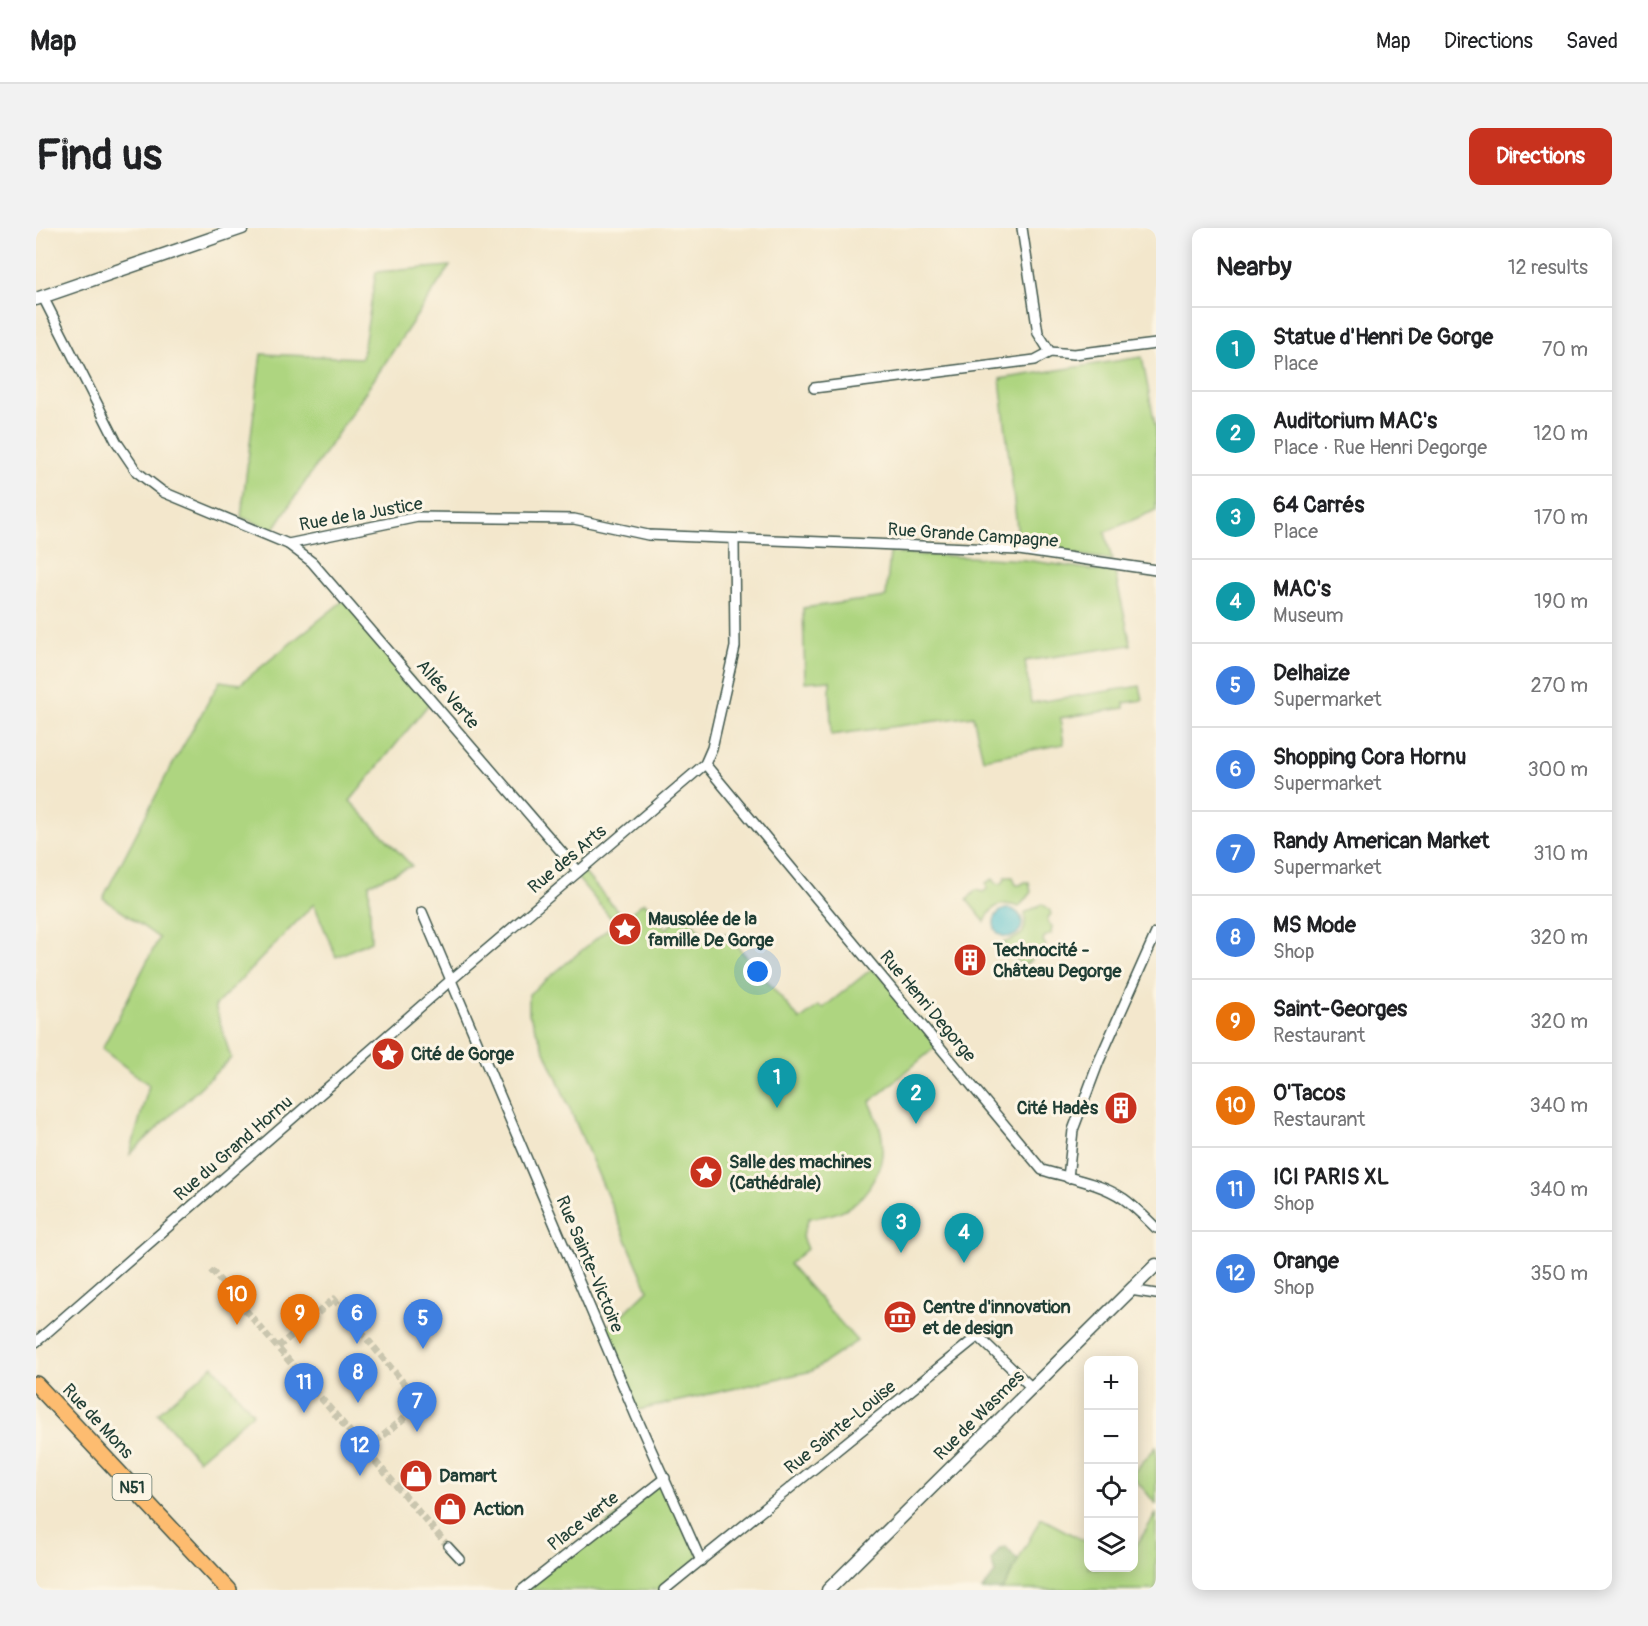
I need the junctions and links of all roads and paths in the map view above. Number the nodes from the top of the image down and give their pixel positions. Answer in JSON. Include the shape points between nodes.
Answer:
{"nodes":[{"id":1,"x":242,"y":228,"type":"edge"},
{"id":2,"x":1022,"y":228,"type":"edge"},
{"id":3,"x":40,"y":298,"type":"edge"},
{"id":4,"x":1156,"y":344,"type":"edge"},
{"id":5,"x":1050,"y":352,"type":"junction"},
{"id":6,"x":814,"y":388,"type":"dead end"},
{"id":7,"x":734,"y":540,"type":"junction"},
{"id":8,"x":787,"y":542,"type":"joint"},
{"id":9,"x":288,"y":544,"type":"junction"},
{"id":10,"x":1156,"y":570,"type":"edge"},
{"id":11,"x":705,"y":764,"type":"junction"},
{"id":12,"x":578,"y":871,"type":"junction"},
{"id":13,"x":422,"y":912,"type":"dead end"},
{"id":14,"x":1156,"y":933,"type":"edge"},
{"id":15,"x":451,"y":980,"type":"junction"},
{"id":16,"x":1068,"y":1178,"type":"junction"},
{"id":17,"x":1156,"y":1227,"type":"edge"},
{"id":18,"x":1156,"y":1265,"type":"edge"},
{"id":19,"x":1130,"y":1290,"type":"junction"},
{"id":20,"x":1156,"y":1294,"type":"edge"},
{"id":21,"x":36,"y":1342,"type":"edge"},
{"id":22,"x":36,"y":1384,"type":"edge"},
{"id":23,"x":1032,"y":1388,"type":"junction"},
{"id":24,"x":665,"y":1478,"type":"junction"},
{"id":25,"x":448,"y":1546,"type":"tunnel mouth"},
{"id":26,"x":460,"y":1559,"type":"dead end"},
{"id":27,"x":701,"y":1561,"type":"junction"},
{"id":28,"x":229,"y":1590,"type":"edge"},
{"id":29,"x":522,"y":1590,"type":"edge"},
{"id":30,"x":664,"y":1590,"type":"edge"},
{"id":31,"x":828,"y":1590,"type":"edge"}],
"edges":[{"from":1,"to":3,"type":"street"},
{"from":2,"to":5,"type":"street","via":[[1038,333]]},
{"from":3,"to":9,"type":"street","name":"Rue de la Justice","via":[[116,441],[137,471],[164,492]]},
{"from":4,"to":5,"type":"street","via":[[1074,354]]},
{"from":5,"to":6,"type":"street","via":[[1035,360]]},
{"from":7,"to":8,"type":"street","name":"Rue de la Justice"},
{"from":7,"to":9,"type":"street","name":"Rue de la Justice","via":[[648,535],[574,519],[418,517]]},
{"from":7,"to":11,"type":"street","via":[[735,647]]},
{"from":8,"to":10,"type":"street","name":"Rue Grande Campagne","via":[[1019,550]]},
{"from":9,"to":12,"type":"street","name":"Allée Verte","via":[[312,562]]},
{"from":11,"to":12,"type":"street","name":"Rue des Arts"},
{"from":11,"to":16,"type":"street","name":"Rue Henri Degorge","via":[[1042,1170]]},
{"from":12,"to":15,"type":"street","name":"Rue des Arts"},
{"from":13,"to":15,"type":"street","name":"Rue Sainte-Victoire"},
{"from":14,"to":16,"type":"street","via":[[1073,1130]]},
{"from":15,"to":21,"type":"street","name":"Rue du Grand Hornu"},
{"from":15,"to":24,"type":"street","name":"Rue Sainte-Victoire"},
{"from":16,"to":17,"type":"street","name":"Rue Henri Degorge","via":[[1124,1199]]},
{"from":18,"to":19,"type":"street","name":"Rue de Wasmes"},
{"from":19,"to":20,"type":"street"},
{"from":19,"to":23,"type":"street","name":"Rue de Wasmes"},
{"from":22,"to":28,"type":"main road","name":"Rue de Mons","number":"N51"},
{"from":23,"to":27,"type":"street","name":"Rue Sainte-Louise","via":[[978,1336]]},
{"from":23,"to":31,"type":"street","name":"Rue de Wasmes"},
{"from":24,"to":27,"type":"street","name":"Rue Sainte-Victoire"},
{"from":24,"to":29,"type":"street","name":"Place verte"},
{"from":25,"to":26,"type":"street"},
{"from":27,"to":30,"type":"street","name":"Rue Sainte-Louise"}]}
